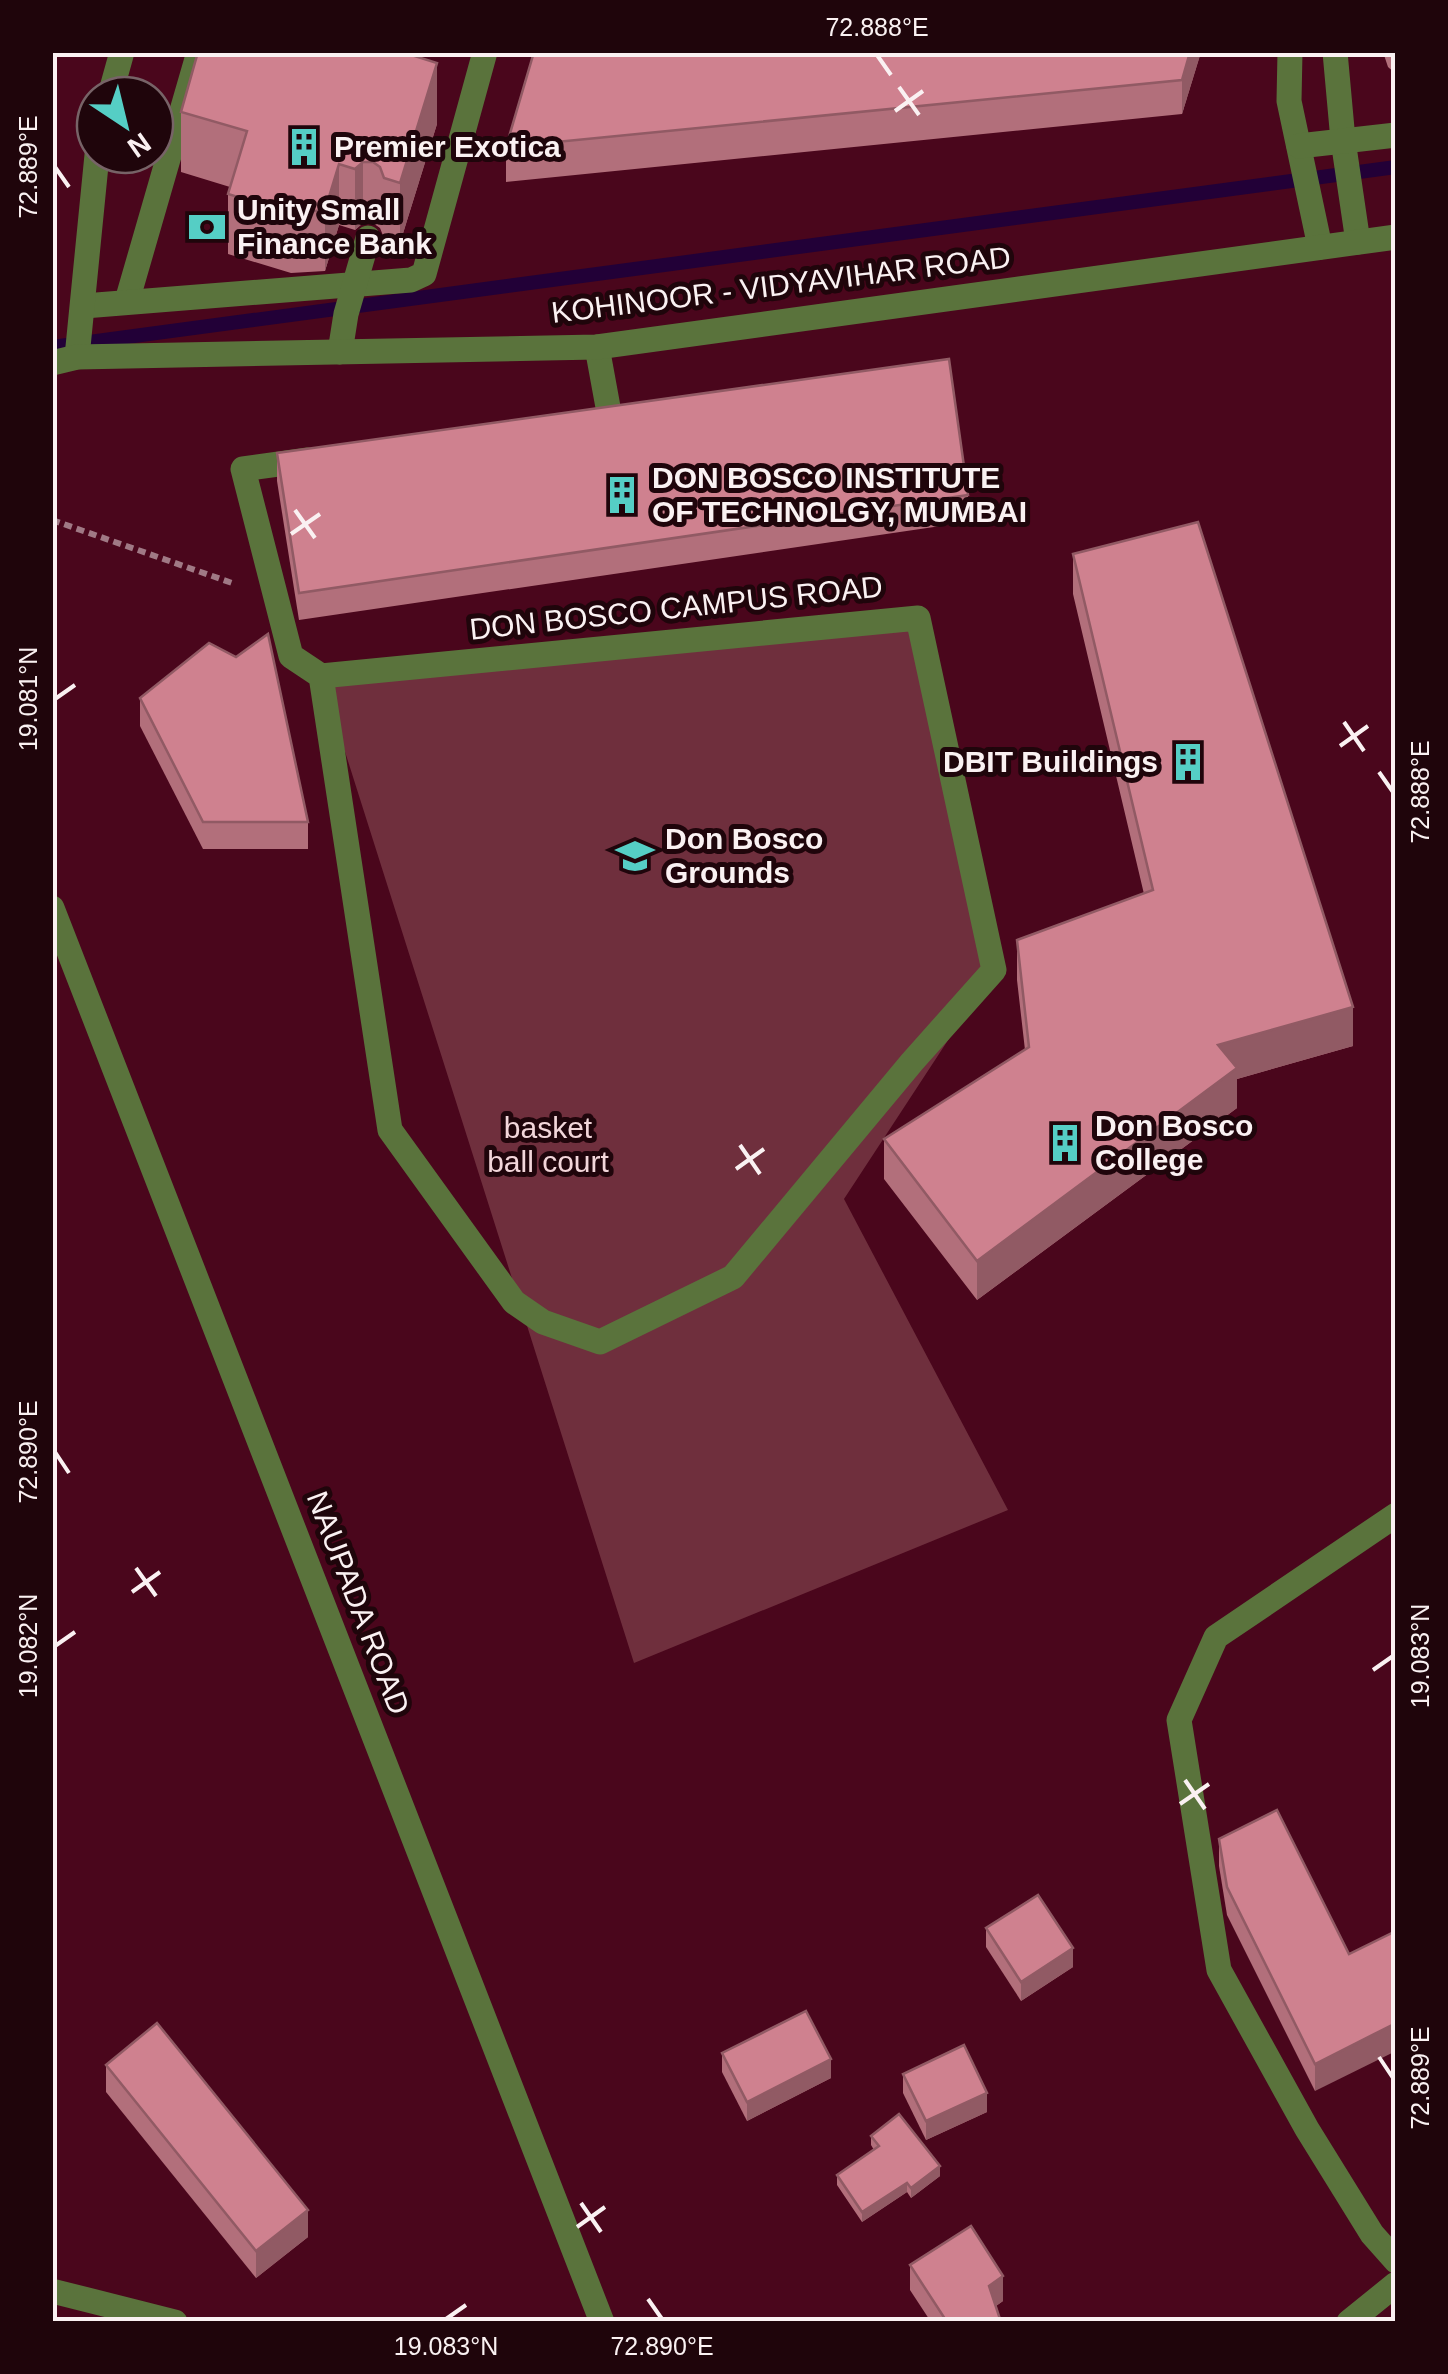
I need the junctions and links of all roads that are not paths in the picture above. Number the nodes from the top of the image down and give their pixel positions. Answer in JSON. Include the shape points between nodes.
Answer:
{"nodes":[{"id":1,"x":199,"y":52,"type":"edge"},
{"id":2,"x":485,"y":52,"type":"edge"},
{"id":3,"x":1290,"y":52,"type":"edge"},
{"id":4,"x":1335,"y":52,"type":"edge"},
{"id":5,"x":1396,"y":135,"type":"edge"},
{"id":6,"x":1342,"y":140,"type":"junction"},
{"id":7,"x":1298,"y":146,"type":"junction"},
{"id":8,"x":95,"y":175,"type":"edge"},
{"id":9,"x":1396,"y":237,"type":"edge"},
{"id":10,"x":374,"y":239,"type":"dead end"},
{"id":11,"x":1358,"y":242,"type":"junction"},
{"id":12,"x":1320,"y":247,"type":"junction"},
{"id":13,"x":354,"y":294,"type":"junction"},
{"id":14,"x":127,"y":302,"type":"junction"},
{"id":15,"x":84,"y":306,"type":"junction"},
{"id":16,"x":597,"y":347,"type":"junction"},
{"id":17,"x":340,"y":352,"type":"junction"},
{"id":18,"x":65,"y":360,"type":"edge"},
{"id":19,"x":610,"y":418,"type":"edge"},
{"id":20,"x":340,"y":456,"type":"edge"},
{"id":21,"x":321,"y":676,"type":"junction"},
{"id":22,"x":52,"y":908,"type":"edge"},
{"id":23,"x":1396,"y":1516,"type":"edge"},
{"id":24,"x":1396,"y":2262,"type":"edge"},
{"id":25,"x":1396,"y":2284,"type":"edge"},
{"id":26,"x":52,"y":2292,"type":"edge"},
{"id":27,"x":174,"y":2322,"type":"edge"},
{"id":28,"x":602,"y":2322,"type":"edge"},
{"id":29,"x":1349,"y":2322,"type":"edge"}],
"edges":[{"from":1,"to":14,"type":"street"},
{"from":2,"to":13,"type":"street","via":[[424,274]]},
{"from":3,"to":7,"type":"street","via":[[1289,101]]},
{"from":4,"to":6,"type":"street"},
{"from":5,"to":6,"type":"street"},
{"from":6,"to":7,"type":"street"},
{"from":6,"to":11,"type":"street"},
{"from":7,"to":12,"type":"street"},
{"from":8,"to":15,"type":"street"},
{"from":9,"to":11,"type":"street","name":"KOHINOOR - VIDYAVIHAR ROAD"},
{"from":10,"to":13,"type":"street"},
{"from":11,"to":12,"type":"street","name":"KOHINOOR - VIDYAVIHAR ROAD"},
{"from":12,"to":16,"type":"street","name":"KOHINOOR - VIDYAVIHAR ROAD"},
{"from":13,"to":14,"type":"street"},
{"from":13,"to":17,"type":"street"},
{"from":14,"to":15,"type":"street"},
{"from":15,"to":18,"type":"street"},
{"from":16,"to":17,"type":"street","name":"KOHINOOR - VIDYAVIHAR ROAD"},
{"from":16,"to":19,"type":"street"},
{"from":17,"to":18,"type":"street","name":"KOHINOOR - VIDYAVIHAR ROAD"},
{"from":20,"to":21,"type":"street","via":[[243,469],[291,656]]},
{"from":21,"to":21,"type":"street","name":"DON BOSCO CAMPUS ROAD","via":[[390,1130],[514,1302],[543,1322],[600,1342],[734,1277],[994,970],[918,618]]},
{"from":22,"to":28,"type":"street","name":"NAUPADA ROAD"},
{"from":23,"to":24,"type":"street","via":[[1216,1637],[1179,1720],[1219,1970],[1306,2129]]},
{"from":25,"to":29,"type":"street"},
{"from":26,"to":27,"type":"street"}]}
